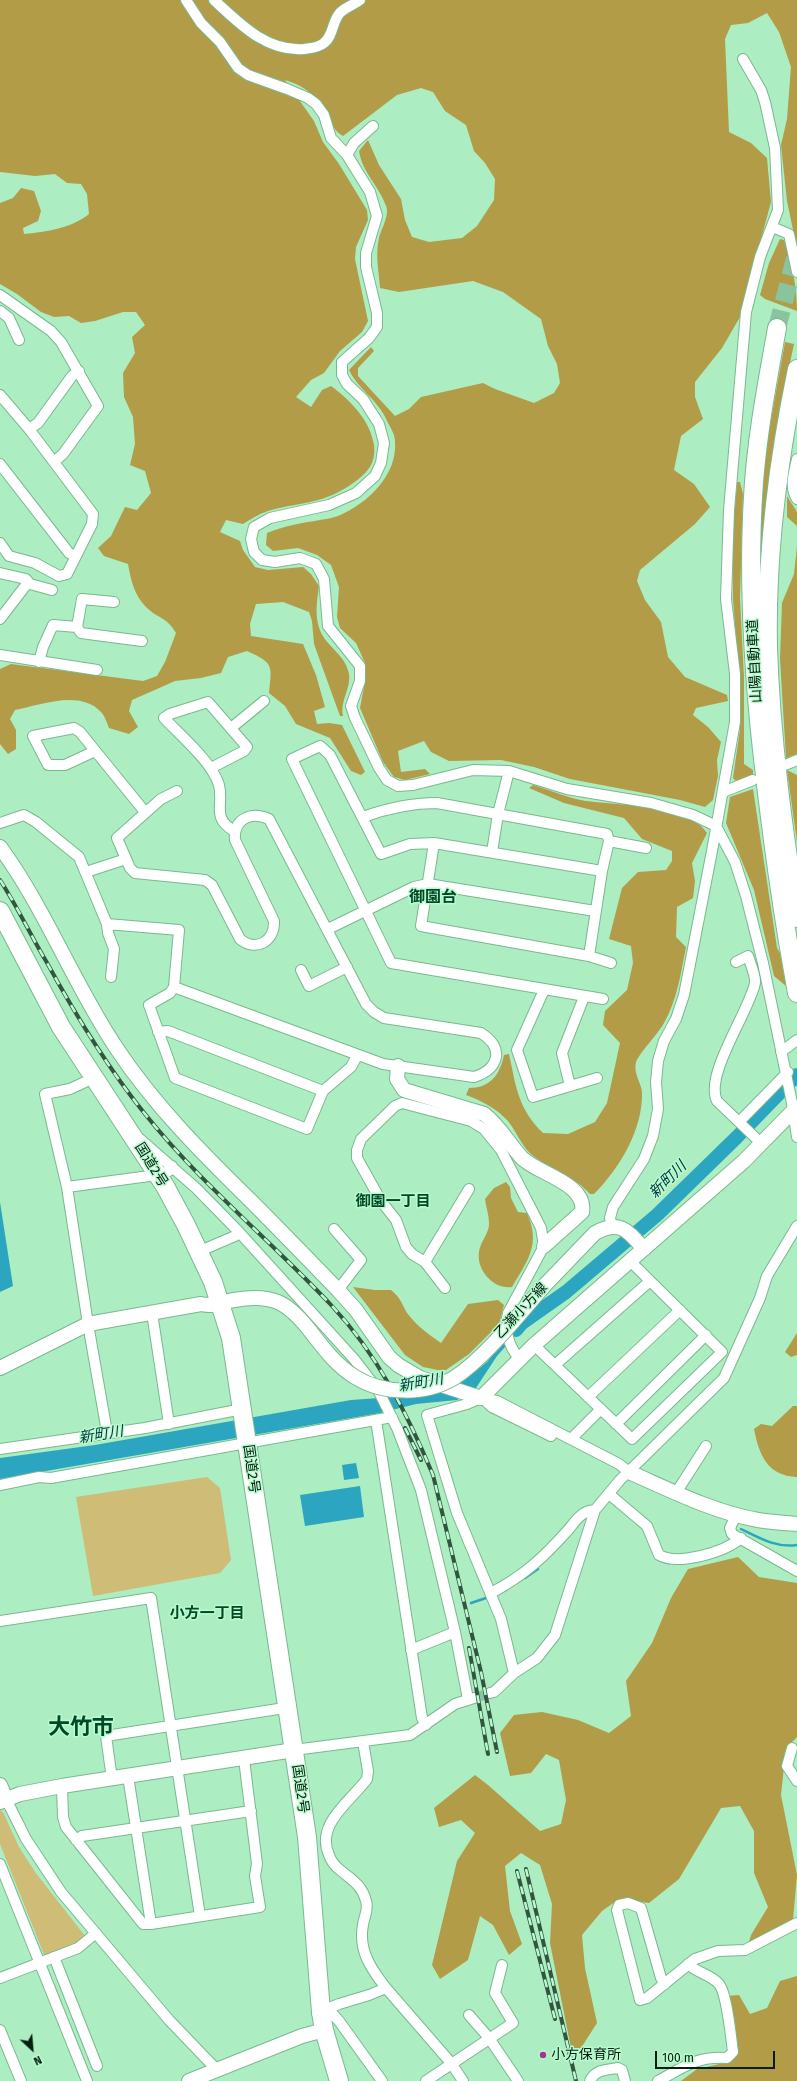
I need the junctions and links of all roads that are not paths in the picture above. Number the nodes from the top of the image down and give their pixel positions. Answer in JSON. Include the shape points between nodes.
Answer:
{"nodes":[{"id":1,"x":186,"y":0,"type":"edge"},
{"id":2,"x":214,"y":0,"type":"edge"},
{"id":3,"x":360,"y":0,"type":"edge"},
{"id":4,"x":743,"y":59,"type":"dead end"},
{"id":5,"x":373,"y":126,"type":"dead end"},
{"id":6,"x":347,"y":155,"type":"junction"},
{"id":7,"x":772,"y":227,"type":"junction"},
{"id":8,"x":797,"y":272,"type":"edge"},
{"id":9,"x":0,"y":295,"type":"edge"},
{"id":10,"x":0,"y":311,"type":"edge"},
{"id":11,"x":777,"y":328,"type":"tunnel mouth"},
{"id":12,"x":19,"y":340,"type":"dead end"},
{"id":13,"x":797,"y":369,"type":"edge"},
{"id":14,"x":79,"y":370,"type":"junction"},
{"id":15,"x":0,"y":396,"type":"edge"},
{"id":16,"x":28,"y":429,"type":"junction"},
{"id":17,"x":797,"y":459,"type":"edge"},
{"id":18,"x":54,"y":462,"type":"junction"},
{"id":19,"x":1,"y":466,"type":"edge"},
{"id":20,"x":797,"y":499,"type":"edge"},
{"id":21,"x":0,"y":543,"type":"edge"},
{"id":22,"x":76,"y":556,"type":"junction"},
{"id":23,"x":0,"y":573,"type":"edge"},
{"id":24,"x":30,"y":584,"type":"junction"},
{"id":25,"x":52,"y":590,"type":"dead end"},
{"id":26,"x":114,"y":602,"type":"dead end"},
{"id":27,"x":0,"y":619,"type":"edge"},
{"id":28,"x":77,"y":627,"type":"junction"},
{"id":29,"x":142,"y":641,"type":"dead end"},
{"id":30,"x":0,"y":655,"type":"edge"},
{"id":31,"x":39,"y":662,"type":"junction"},
{"id":32,"x":97,"y":670,"type":"dead end"},
{"id":33,"x":264,"y":701,"type":"dead end"},
{"id":34,"x":231,"y":728,"type":"junction"},
{"id":35,"x":95,"y":751,"type":"junction"},
{"id":36,"x":797,"y":760,"type":"edge"},
{"id":37,"x":785,"y":765,"type":"dead end"},
{"id":38,"x":211,"y":768,"type":"junction"},
{"id":39,"x":508,"y":771,"type":"junction"},
{"id":40,"x":753,"y":780,"type":"dead end"},
{"id":41,"x":177,"y":791,"type":"dead end"},
{"id":42,"x":723,"y":792,"type":"junction"},
{"id":43,"x":145,"y":812,"type":"junction"},
{"id":44,"x":498,"y":814,"type":"junction"},
{"id":45,"x":363,"y":817,"type":"junction"},
{"id":46,"x":0,"y":823,"type":"edge"},
{"id":47,"x":716,"y":826,"type":"junction"},
{"id":48,"x":234,"y":831,"type":"junction"},
{"id":49,"x":609,"y":841,"type":"junction"},
{"id":50,"x":434,"y":843,"type":"junction"},
{"id":51,"x":0,"y":847,"type":"edge"},
{"id":52,"x":646,"y":848,"type":"dead end"},
{"id":53,"x":492,"y":852,"type":"junction"},
{"id":54,"x":126,"y":858,"type":"junction"},
{"id":55,"x":602,"y":871,"type":"junction"},
{"id":56,"x":86,"y":872,"type":"junction"},
{"id":57,"x":428,"y":884,"type":"junction"},
{"id":58,"x":365,"y":910,"type":"junction"},
{"id":59,"x":0,"y":911,"type":"edge"},
{"id":60,"x":595,"y":911,"type":"junction"},
{"id":61,"x":797,"y":918,"type":"edge"},
{"id":62,"x":107,"y":924,"type":"junction"},
{"id":63,"x":328,"y":929,"type":"junction"},
{"id":64,"x":0,"y":933,"type":"edge"},
{"id":65,"x":589,"y":956,"type":"junction"},
{"id":66,"x":736,"y":962,"type":"dead end"},
{"id":67,"x":611,"y":963,"type":"dead end"},
{"id":68,"x":347,"y":967,"type":"junction"},
{"id":69,"x":301,"y":970,"type":"dead end"},
{"id":70,"x":111,"y":977,"type":"dead end"},
{"id":71,"x":174,"y":987,"type":"junction"},
{"id":72,"x":544,"y":990,"type":"junction"},
{"id":73,"x":797,"y":993,"type":"edge"},
{"id":74,"x":584,"y":997,"type":"junction"},
{"id":75,"x":603,"y":999,"type":"dead end"},
{"id":76,"x":158,"y":1032,"type":"junction"},
{"id":77,"x":797,"y":1040,"type":"edge"},
{"id":78,"x":781,"y":1052,"type":"junction"},
{"id":79,"x":357,"y":1056,"type":"junction"},
{"id":80,"x":398,"y":1066,"type":"junction"},
{"id":81,"x":787,"y":1074,"type":"junction"},
{"id":82,"x":597,"y":1078,"type":"dead end"},
{"id":83,"x":85,"y":1082,"type":"junction"},
{"id":84,"x":570,"y":1086,"type":"junction"},
{"id":85,"x":323,"y":1091,"type":"junction"},
{"id":86,"x":794,"y":1107,"type":"edge"},
{"id":87,"x":740,"y":1123,"type":"junction"},
{"id":88,"x":797,"y":1137,"type":"edge"},
{"id":89,"x":760,"y":1142,"type":"junction"},
{"id":90,"x":159,"y":1172,"type":"junction"},
{"id":91,"x":67,"y":1187,"type":"junction"},
{"id":92,"x":469,"y":1189,"type":"dead end"},
{"id":93,"x":797,"y":1226,"type":"edge"},
{"id":94,"x":619,"y":1228,"type":"junction"},
{"id":95,"x":334,"y":1229,"type":"dead end"},
{"id":96,"x":239,"y":1232,"type":"junction"},
{"id":97,"x":544,"y":1246,"type":"junction"},
{"id":98,"x":642,"y":1247,"type":"junction"},
{"id":99,"x":200,"y":1251,"type":"junction"},
{"id":100,"x":630,"y":1261,"type":"junction"},
{"id":101,"x":426,"y":1262,"type":"junction"},
{"id":102,"x":650,"y":1281,"type":"junction"},
{"id":103,"x":445,"y":1288,"type":"dead end"},
{"id":104,"x":338,"y":1290,"type":"junction"},
{"id":105,"x":216,"y":1305,"type":"junction"},
{"id":106,"x":680,"y":1310,"type":"junction"},
{"id":107,"x":152,"y":1313,"type":"junction"},
{"id":108,"x":88,"y":1324,"type":"junction"},
{"id":109,"x":706,"y":1335,"type":"junction"},
{"id":110,"x":534,"y":1344,"type":"junction"},
{"id":111,"x":517,"y":1356,"type":"junction"},
{"id":112,"x":555,"y":1365,"type":"junction"},
{"id":113,"x":0,"y":1368,"type":"edge"},
{"id":114,"x":478,"y":1396,"type":"junction"},
{"id":115,"x":588,"y":1397,"type":"junction"},
{"id":116,"x":601,"y":1409,"type":"junction"},
{"id":117,"x":236,"y":1414,"type":"junction"},
{"id":118,"x":390,"y":1414,"type":"junction"},
{"id":119,"x":376,"y":1420,"type":"junction"},
{"id":120,"x":169,"y":1424,"type":"junction"},
{"id":121,"x":616,"y":1424,"type":"junction"},
{"id":122,"x":107,"y":1432,"type":"junction"},
{"id":123,"x":571,"y":1439,"type":"junction"},
{"id":124,"x":242,"y":1442,"type":"junction"},
{"id":125,"x":706,"y":1446,"type":"dead end"},
{"id":126,"x":0,"y":1450,"type":"edge"},
{"id":127,"x":629,"y":1472,"type":"junction"},
{"id":128,"x":0,"y":1485,"type":"edge"},
{"id":129,"x":676,"y":1493,"type":"junction"},
{"id":130,"x":609,"y":1494,"type":"junction"},
{"id":131,"x":595,"y":1510,"type":"junction"},
{"id":132,"x":736,"y":1515,"type":"junction"},
{"id":133,"x":797,"y":1524,"type":"edge"},
{"id":134,"x":741,"y":1538,"type":"junction"},
{"id":135,"x":797,"y":1571,"type":"edge"},
{"id":136,"x":491,"y":1593,"type":"junction"},
{"id":137,"x":0,"y":1621,"type":"edge"},
{"id":138,"x":455,"y":1632,"type":"junction"},
{"id":139,"x":411,"y":1650,"type":"junction"},
{"id":140,"x":514,"y":1674,"type":"junction"},
{"id":141,"x":490,"y":1693,"type":"tunnel mouth"},
{"id":142,"x":278,"y":1709,"type":"junction"},
{"id":143,"x":426,"y":1725,"type":"junction"},
{"id":144,"x":172,"y":1726,"type":"junction"},
{"id":145,"x":363,"y":1742,"type":"junction"},
{"id":146,"x":792,"y":1748,"type":"dead end"},
{"id":147,"x":290,"y":1751,"type":"junction"},
{"id":148,"x":244,"y":1759,"type":"junction"},
{"id":149,"x":178,"y":1769,"type":"junction"},
{"id":150,"x":128,"y":1776,"type":"junction"},
{"id":151,"x":112,"y":1779,"type":"junction"},
{"id":152,"x":797,"y":1781,"type":"edge"},
{"id":153,"x":0,"y":1785,"type":"edge"},
{"id":154,"x":62,"y":1786,"type":"junction"},
{"id":155,"x":3,"y":1800,"type":"edge"},
{"id":156,"x":251,"y":1811,"type":"junction"},
{"id":157,"x":185,"y":1821,"type":"junction"},
{"id":158,"x":136,"y":1828,"type":"junction"},
{"id":159,"x":76,"y":1840,"type":"junction"},
{"id":160,"x":0,"y":1864,"type":"edge"},
{"id":161,"x":200,"y":1916,"type":"junction"},
{"id":162,"x":151,"y":1924,"type":"junction"},
{"id":163,"x":797,"y":1924,"type":"edge"},
{"id":164,"x":96,"y":1933,"type":"junction"},
{"id":165,"x":54,"y":1957,"type":"junction"},
{"id":166,"x":39,"y":1962,"type":"junction"},
{"id":167,"x":688,"y":1964,"type":"junction"},
{"id":168,"x":502,"y":1965,"type":"dead end"},
{"id":169,"x":0,"y":1978,"type":"edge"},
{"id":170,"x":664,"y":1984,"type":"junction"},
{"id":171,"x":386,"y":1988,"type":"junction"},
{"id":172,"x":469,"y":2015,"type":"dead end"},
{"id":173,"x":320,"y":2019,"type":"junction"},
{"id":174,"x":0,"y":2030,"type":"edge"},
{"id":175,"x":490,"y":2038,"type":"junction"},
{"id":176,"x":451,"y":2063,"type":"junction"},
{"id":177,"x":97,"y":2066,"type":"dead end"},
{"id":178,"x":220,"y":2075,"type":"edge"},
{"id":179,"x":21,"y":2081,"type":"edge"},
{"id":180,"x":87,"y":2081,"type":"edge"},
{"id":181,"x":189,"y":2081,"type":"edge"},
{"id":182,"x":329,"y":2081,"type":"edge"},
{"id":183,"x":339,"y":2081,"type":"edge"},
{"id":184,"x":382,"y":2081,"type":"edge"},
{"id":185,"x":426,"y":2081,"type":"edge"},
{"id":186,"x":463,"y":2081,"type":"edge"},
{"id":187,"x":518,"y":2081,"type":"edge"},
{"id":188,"x":590,"y":2081,"type":"edge"},
{"id":189,"x":625,"y":2081,"type":"edge"},
{"id":190,"x":658,"y":2081,"type":"edge"}],
"edges":[{"from":1,"to":6,"type":"street","via":[[201,23],[220,42],[238,68],[248,75],[308,98],[316,104],[324,115],[331,138]]},
{"from":2,"to":3,"type":"street","via":[[257,37],[276,45],[298,49],[323,45],[329,38],[340,12]]},
{"from":4,"to":7,"type":"street","via":[[761,90],[775,148],[778,210]]},
{"from":5,"to":6,"type":"street","via":[[354,143]]},
{"from":6,"to":39,"type":"street","via":[[376,206],[377,216],[366,253],[377,327],[369,338],[342,362],[342,375],[347,384],[363,399],[379,424],[384,444],[381,462],[375,476],[356,493],[329,506],[270,518],[254,527],[251,539],[254,552],[262,560],[275,562],[300,558],[316,564],[324,579],[328,626],[360,666],[360,681],[351,706],[387,780],[398,786],[406,786],[473,770]]},
{"from":7,"to":8,"type":"street","via":[[789,234]]},
{"from":7,"to":42,"type":"street","via":[[760,257],[746,312],[729,510],[726,599],[735,674],[735,722]]},
{"from":9,"to":14,"type":"street","via":[[51,331]]},
{"from":10,"to":12,"type":"street","via":[[9,318]]},
{"from":11,"to":73,"type":"highway","name":"山陽自動車道","via":[[759,428],[753,497],[751,568],[756,694],[769,816]]},
{"from":13,"to":61,"type":"highway","name":"山陽自動車道","via":[[789,407],[774,521],[768,646],[779,792]]},
{"from":14,"to":16,"type":"street","via":[[38,423]]},
{"from":14,"to":18,"type":"street","via":[[98,406],[63,454]]},
{"from":15,"to":16,"type":"street"},
{"from":16,"to":18,"type":"street"},
{"from":17,"to":20,"type":"street","via":[[792,479]]},
{"from":18,"to":22,"type":"street","via":[[93,514],[92,524]]},
{"from":19,"to":22,"type":"street","via":[[68,553]]},
{"from":21,"to":22,"type":"street","via":[[9,556],[35,563],[59,576],[67,574]]},
{"from":23,"to":24,"type":"street","via":[[26,579]]},
{"from":24,"to":25,"type":"street"},
{"from":24,"to":27,"type":"street","via":[[26,585]]},
{"from":26,"to":28,"type":"street","via":[[82,599]]},
{"from":28,"to":29,"type":"street","via":[[81,633]]},
{"from":28,"to":31,"type":"street","via":[[53,625]]},
{"from":30,"to":31,"type":"street"},
{"from":31,"to":32,"type":"street"},
{"from":33,"to":34,"type":"street"},
{"from":34,"to":38,"type":"street","via":[[247,746],[244,751]]},
{"from":34,"to":38,"type":"street","via":[[208,702],[164,718]]},
{"from":35,"to":35,"type":"street","via":[[74,728],[33,736],[48,765],[65,765]]},
{"from":35,"to":43,"type":"street"},
{"from":36,"to":37,"type":"street"},
{"from":38,"to":48,"type":"street","via":[[219,785],[218,811],[227,826]]},
{"from":39,"to":44,"type":"street"},
{"from":39,"to":47,"type":"street","via":[[567,789],[651,803],[693,815]]},
{"from":40,"to":42,"type":"street"},
{"from":41,"to":43,"type":"street","via":[[161,799]]},
{"from":42,"to":47,"type":"street"},
{"from":43,"to":54,"type":"street","via":[[117,838]]},
{"from":44,"to":45,"type":"street","via":[[437,803],[414,803],[388,808]]},
{"from":44,"to":49,"type":"street","via":[[607,834]]},
{"from":44,"to":53,"type":"street"},
{"from":45,"to":50,"type":"street","via":[[381,854],[410,844]]},
{"from":45,"to":58,"type":"street","via":[[330,755],[320,746],[292,759]]},
{"from":46,"to":56,"type":"street","via":[[24,816],[36,822],[79,857]]},
{"from":47,"to":78,"type":"street","via":[[735,862],[746,896]]},
{"from":47,"to":94,"type":"street","via":[[684,995],[658,1061],[658,1109],[653,1136],[644,1159],[613,1207],[610,1218]]},
{"from":48,"to":54,"type":"street","via":[[235,840],[274,921],[274,929],[269,938],[260,945],[245,944],[240,939],[212,885],[205,880],[139,875],[130,868]]},
{"from":48,"to":63,"type":"street","via":[[236,825],[252,815],[261,815],[269,819]]},
{"from":49,"to":52,"type":"street"},
{"from":49,"to":55,"type":"street"},
{"from":50,"to":53,"type":"street"},
{"from":50,"to":57,"type":"street"},
{"from":51,"to":104,"type":"street","via":[[37,907],[89,1004],[117,1050],[148,1092],[207,1159]]},
{"from":53,"to":55,"type":"street"},
{"from":54,"to":56,"type":"street"},
{"from":55,"to":60,"type":"street"},
{"from":56,"to":62,"type":"street"},
{"from":57,"to":58,"type":"street","via":[[414,887]]},
{"from":57,"to":60,"type":"street"},
{"from":57,"to":65,"type":"street","via":[[421,926]]},
{"from":58,"to":63,"type":"street"},
{"from":58,"to":72,"type":"street","via":[[391,963]]},
{"from":59,"to":90,"type":"highway","name":"国道2号","via":[[61,1028]]},
{"from":60,"to":65,"type":"street"},
{"from":62,"to":70,"type":"street","via":[[114,948]]},
{"from":62,"to":71,"type":"street","via":[[178,930]]},
{"from":63,"to":68,"type":"street"},
{"from":64,"to":83,"type":"highway","name":"国道2号","via":[[66,1054]]},
{"from":65,"to":67,"type":"street"},
{"from":66,"to":87,"type":"street","via":[[748,956],[755,982],[716,1076],[714,1089],[717,1101]]},
{"from":68,"to":69,"type":"street","via":[[309,986]]},
{"from":68,"to":80,"type":"street","via":[[366,1004],[384,1018],[481,1033],[494,1046],[496,1056],[494,1066],[485,1074],[474,1077]]},
{"from":71,"to":76,"type":"street","via":[[170,993],[149,1005]]},
{"from":71,"to":79,"type":"street"},
{"from":72,"to":74,"type":"street"},
{"from":72,"to":84,"type":"street","via":[[517,1050],[532,1097]]},
{"from":74,"to":75,"type":"street"},
{"from":74,"to":84,"type":"street","via":[[562,1053]]},
{"from":76,"to":85,"type":"street","via":[[168,1031]]},
{"from":76,"to":85,"type":"street","via":[[175,1078],[307,1129]]},
{"from":77,"to":78,"type":"street"},
{"from":78,"to":81,"type":"street"},
{"from":79,"to":80,"type":"street"},
{"from":79,"to":85,"type":"street","via":[[351,1067]]},
{"from":80,"to":97,"type":"street","via":[[397,1079],[404,1090],[484,1114],[495,1122],[523,1159],[577,1193],[584,1206],[582,1212]]},
{"from":81,"to":86,"type":"street"},
{"from":81,"to":87,"type":"street"},
{"from":82,"to":84,"type":"street"},
{"from":83,"to":90,"type":"highway","name":"国道2号"},
{"from":83,"to":91,"type":"street","via":[[70,1089],[45,1094]]},
{"from":86,"to":88,"type":"street"},
{"from":86,"to":89,"type":"street"},
{"from":87,"to":89,"type":"street"},
{"from":89,"to":98,"type":"street"},
{"from":90,"to":91,"type":"street"},
{"from":90,"to":96,"type":"street"},
{"from":90,"to":99,"type":"highway","name":"国道2号"},
{"from":90,"to":105,"type":"highway","name":"国道2号","via":[[186,1246]]},
{"from":91,"to":108,"type":"street"},
{"from":92,"to":101,"type":"street"},
{"from":93,"to":127,"type":"street","via":[[767,1276],[724,1378]]},
{"from":94,"to":98,"type":"street"},
{"from":94,"to":105,"type":"street","name":"乙瀬小方線","bridge":true,"via":[[603,1228],[595,1233],[471,1364],[454,1377],[429,1388],[395,1390],[356,1378],[326,1351],[293,1310],[275,1300],[259,1298]]},
{"from":95,"to":104,"type":"street","via":[[361,1260]]},
{"from":96,"to":99,"type":"street"},
{"from":96,"to":118,"type":"street","via":[[354,1359],[378,1390]]},
{"from":97,"to":101,"type":"street","via":[[541,1228],[512,1171],[501,1150],[484,1129],[471,1121],[402,1103],[395,1106],[361,1139],[357,1158],[381,1202],[396,1220],[406,1247]]},
{"from":97,"to":111,"type":"street","via":[[508,1313],[505,1324]]},
{"from":98,"to":100,"type":"street"},
{"from":99,"to":105,"type":"highway","name":"国道2号"},
{"from":100,"to":102,"type":"street"},
{"from":100,"to":110,"type":"street"},
{"from":101,"to":103,"type":"street"},
{"from":102,"to":106,"type":"street"},
{"from":102,"to":112,"type":"street"},
{"from":104,"to":114,"type":"street","via":[[356,1310],[389,1357],[398,1365],[420,1378]]},
{"from":105,"to":107,"type":"street","name":"乙瀬小方線","via":[[201,1304]]},
{"from":105,"to":117,"type":"highway","name":"国道2号","via":[[231,1338]]},
{"from":106,"to":109,"type":"street"},
{"from":106,"to":115,"type":"street"},
{"from":107,"to":108,"type":"street","name":"乙瀬小方線"},
{"from":107,"to":120,"type":"street"},
{"from":108,"to":113,"type":"street","name":"乙瀬小方線"},
{"from":108,"to":122,"type":"street"},
{"from":109,"to":121,"type":"street"},
{"from":109,"to":121,"type":"street","via":[[722,1352],[632,1439]]},
{"from":110,"to":111,"type":"street"},
{"from":110,"to":112,"type":"street"},
{"from":111,"to":114,"type":"street"},
{"from":112,"to":115,"type":"street"},
{"from":114,"to":123,"type":"street","via":[[497,1401]]},
{"from":114,"to":127,"type":"street","via":[[492,1407],[616,1469]]},
{"from":114,"to":136,"type":"street","via":[[467,1404],[427,1415],[457,1513]]},
{"from":115,"to":116,"type":"street"},
{"from":116,"to":121,"type":"street"},
{"from":116,"to":123,"type":"street"},
{"from":117,"to":120,"type":"street"},
{"from":117,"to":124,"type":"highway","name":"国道2号"},
{"from":118,"to":119,"type":"street"},
{"from":118,"to":138,"type":"street","via":[[421,1490]]},
{"from":119,"to":124,"type":"street"},
{"from":119,"to":139,"type":"street"},
{"from":120,"to":122,"type":"street"},
{"from":122,"to":126,"type":"street"},
{"from":123,"to":127,"type":"street"},
{"from":124,"to":128,"type":"street"},
{"from":124,"to":142,"type":"highway","name":"国道2号"},
{"from":124,"to":147,"type":"highway","name":"国道2号"},
{"from":125,"to":129,"type":"street"},
{"from":127,"to":129,"type":"street"},
{"from":127,"to":130,"type":"street"},
{"from":129,"to":132,"type":"street"},
{"from":130,"to":131,"type":"street"},
{"from":130,"to":134,"type":"street","via":[[647,1526],[659,1555],[663,1557],[682,1560],[732,1546]]},
{"from":131,"to":136,"type":"street","via":[[580,1515],[543,1558],[515,1580]]},
{"from":131,"to":140,"type":"street","via":[[555,1634],[537,1658]]},
{"from":132,"to":133,"type":"street"},
{"from":132,"to":134,"type":"street","via":[[730,1528],[732,1534]]},
{"from":134,"to":135,"type":"street"},
{"from":136,"to":140,"type":"street","via":[[501,1619]]},
{"from":137,"to":144,"type":"street","via":[[151,1598]]},
{"from":138,"to":139,"type":"street"},
{"from":138,"to":143,"type":"street","via":[[471,1699],[447,1709]]},
{"from":139,"to":143,"type":"street","via":[[422,1718]]},
{"from":140,"to":141,"type":"street"},
{"from":142,"to":144,"type":"street"},
{"from":142,"to":147,"type":"highway","name":"国道2号"},
{"from":143,"to":145,"type":"street","via":[[410,1735]]},
{"from":144,"to":149,"type":"street"},
{"from":144,"to":151,"type":"street","via":[[106,1736]]},
{"from":145,"to":147,"type":"street"},
{"from":145,"to":171,"type":"street","via":[[367,1779],[329,1824],[326,1849],[334,1865],[355,1880],[362,1890],[367,1903],[362,1932],[366,1960]]},
{"from":146,"to":152,"type":"street","via":[[787,1766]]},
{"from":147,"to":148,"type":"street"},
{"from":147,"to":173,"type":"highway","name":"国道2号","via":[[307,1837]]},
{"from":148,"to":149,"type":"street"},
{"from":148,"to":156,"type":"street"},
{"from":149,"to":150,"type":"street"},
{"from":149,"to":157,"type":"street"},
{"from":150,"to":151,"type":"street"},
{"from":150,"to":158,"type":"street"},
{"from":151,"to":154,"type":"street"},
{"from":153,"to":155,"type":"street"},
{"from":154,"to":155,"type":"street"},
{"from":154,"to":159,"type":"street","via":[[63,1816],[66,1827]]},
{"from":155,"to":164,"type":"street","via":[[40,1863]]},
{"from":156,"to":157,"type":"street"},
{"from":156,"to":161,"type":"street","via":[[257,1864],[255,1876],[260,1907]]},
{"from":157,"to":158,"type":"street"},
{"from":157,"to":161,"type":"street"},
{"from":158,"to":159,"type":"street","via":[[82,1836]]},
{"from":158,"to":162,"type":"street"},
{"from":159,"to":162,"type":"street","via":[[143,1924]]},
{"from":160,"to":166,"type":"street"},
{"from":161,"to":162,"type":"street"},
{"from":163,"to":167,"type":"street","via":[[745,1950],[718,1951]]},
{"from":164,"to":165,"type":"street","via":[[78,1948]]},
{"from":164,"to":178,"type":"street","via":[[169,2020]]},
{"from":165,"to":166,"type":"street"},
{"from":165,"to":177,"type":"street"},
{"from":166,"to":169,"type":"street"},
{"from":166,"to":180,"type":"street"},
{"from":167,"to":170,"type":"street"},
{"from":167,"to":190,"type":"street","via":[[694,1970],[711,1977],[723,1991],[733,2052],[727,2058],[710,2057],[695,2060]]},
{"from":168,"to":175,"type":"street","via":[[495,1993],[513,2023]]},
{"from":170,"to":170,"type":"street","via":[[647,1998],[640,2000],[617,1910],[620,1905],[628,1903],[641,1908]]},
{"from":171,"to":173,"type":"street","via":[[358,2000],[339,2004]]},
{"from":171,"to":176,"type":"street"},
{"from":172,"to":175,"type":"street"},
{"from":173,"to":178,"type":"street"},
{"from":173,"to":182,"type":"highway","name":"国道2号"},
{"from":173,"to":183,"type":"highway","name":"国道2号"},
{"from":173,"to":184,"type":"street","via":[[339,2021]]},
{"from":174,"to":179,"type":"street"},
{"from":175,"to":176,"type":"street"},
{"from":175,"to":187,"type":"street"},
{"from":176,"to":185,"type":"street"},
{"from":176,"to":186,"type":"street"},
{"from":178,"to":181,"type":"street"},
{"from":188,"to":189,"type":"street","via":[[594,2074],[601,2070],[618,2068],[622,2070]]}]}
